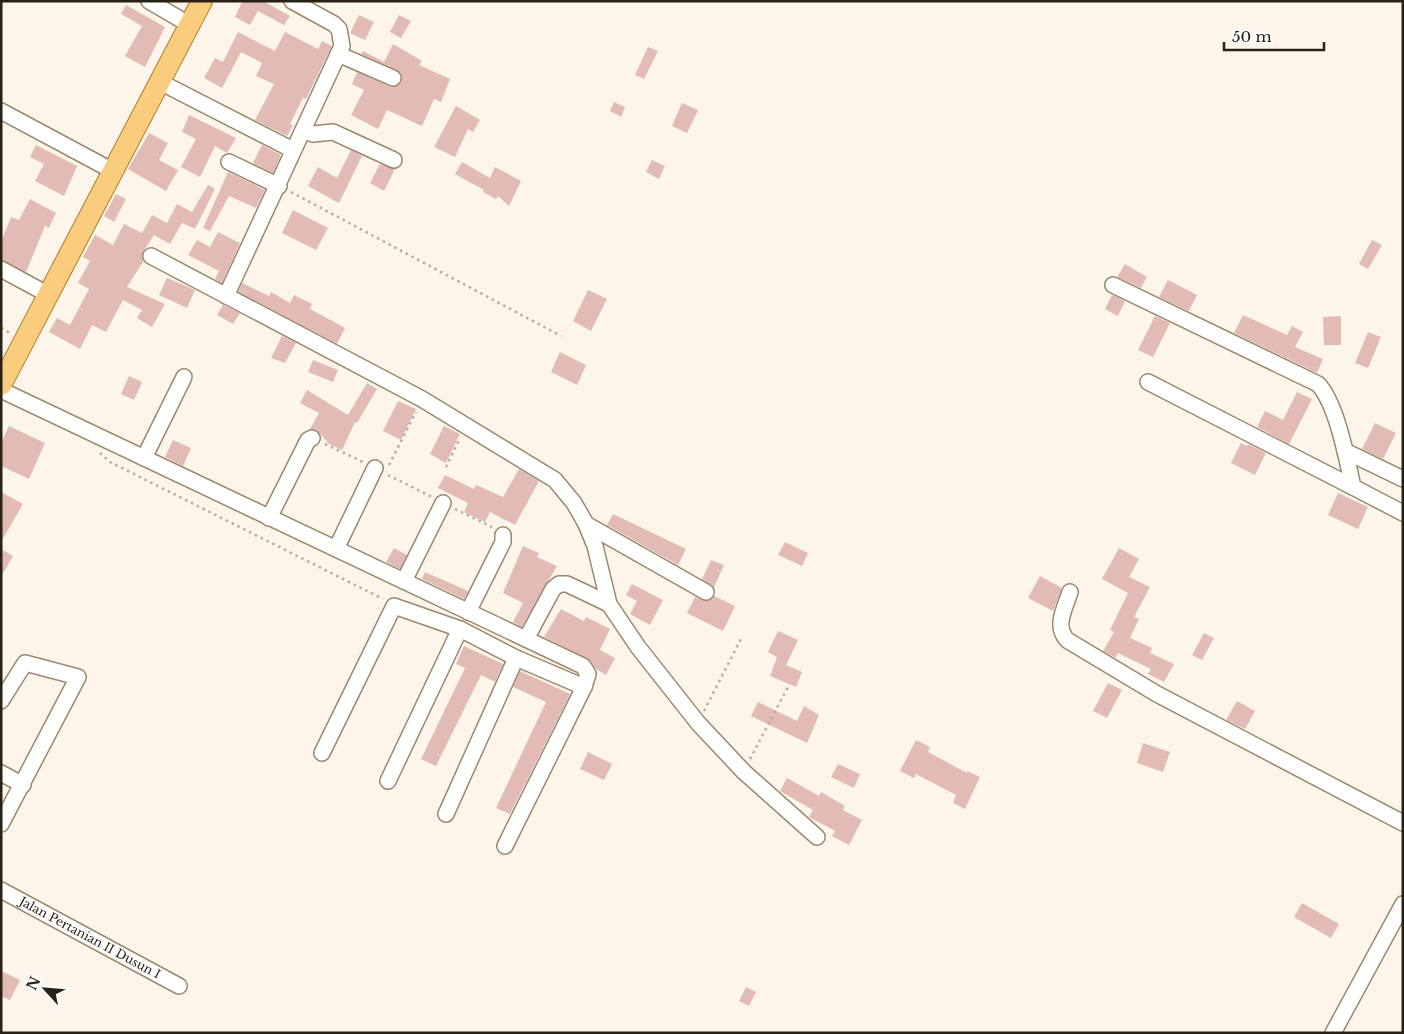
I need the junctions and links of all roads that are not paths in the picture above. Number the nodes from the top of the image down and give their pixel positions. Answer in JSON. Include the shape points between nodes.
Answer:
{"nodes":[{"id":1,"x":149,"y":1,"type":"edge"},
{"id":2,"x":202,"y":1,"type":"edge"},
{"id":3,"x":292,"y":1,"type":"edge"},
{"id":4,"x":190,"y":24,"type":"junction"},
{"id":5,"x":338,"y":54,"type":"junction"},
{"id":6,"x":393,"y":78,"type":"dead end"},
{"id":7,"x":160,"y":82,"type":"junction"},
{"id":8,"x":1,"y":111,"type":"edge"},
{"id":9,"x":303,"y":130,"type":"junction"},
{"id":10,"x":293,"y":150,"type":"junction"},
{"id":11,"x":394,"y":160,"type":"dead end"},
{"id":12,"x":229,"y":162,"type":"dead end"},
{"id":13,"x":113,"y":172,"type":"junction"},
{"id":14,"x":279,"y":186,"type":"junction"},
{"id":15,"x":151,"y":256,"type":"dead end"},
{"id":16,"x":1,"y":269,"type":"edge"},
{"id":17,"x":1113,"y":285,"type":"dead end"},
{"id":18,"x":49,"y":295,"type":"junction"},
{"id":19,"x":226,"y":296,"type":"junction"},
{"id":20,"x":184,"y":377,"type":"dead end"},
{"id":21,"x":1148,"y":382,"type":"dead end"},
{"id":22,"x":1,"y":386,"type":"edge"},
{"id":23,"x":1,"y":390,"type":"edge"},
{"id":24,"x":312,"y":438,"type":"road end"},
{"id":25,"x":1345,"y":451,"type":"junction"},
{"id":26,"x":144,"y":458,"type":"junction"},
{"id":27,"x":380,"y":471,"type":"road end"},
{"id":28,"x":1403,"y":479,"type":"edge"},
{"id":29,"x":1353,"y":488,"type":"junction"},
{"id":30,"x":443,"y":503,"type":"road end"},
{"id":31,"x":1403,"y":513,"type":"edge"},
{"id":32,"x":269,"y":518,"type":"junction"},
{"id":33,"x":586,"y":524,"type":"junction"},
{"id":34,"x":503,"y":535,"type":"road end"},
{"id":35,"x":336,"y":549,"type":"junction"},
{"id":36,"x":404,"y":581,"type":"junction"},
{"id":37,"x":706,"y":592,"type":"dead end"},
{"id":38,"x":1070,"y":592,"type":"dead end"},
{"id":39,"x":609,"y":604,"type":"junction"},
{"id":40,"x":468,"y":612,"type":"junction"},
{"id":41,"x":460,"y":629,"type":"junction"},
{"id":42,"x":526,"y":639,"type":"junction"},
{"id":43,"x":516,"y":658,"type":"junction"},
{"id":44,"x":584,"y":687,"type":"junction"},
{"id":45,"x":1,"y":701,"type":"edge"},
{"id":46,"x":322,"y":753,"type":"dead end"},
{"id":47,"x":1,"y":773,"type":"edge"},
{"id":48,"x":388,"y":781,"type":"dead end"},
{"id":49,"x":23,"y":785,"type":"junction"},
{"id":50,"x":446,"y":814,"type":"dead end"},
{"id":51,"x":1403,"y":823,"type":"edge"},
{"id":52,"x":1,"y":824,"type":"edge"},
{"id":53,"x":817,"y":837,"type":"dead end"},
{"id":54,"x":505,"y":846,"type":"dead end"},
{"id":55,"x":1,"y":890,"type":"edge"},
{"id":56,"x":1403,"y":904,"type":"edge"},
{"id":57,"x":179,"y":986,"type":"dead end"},
{"id":58,"x":1333,"y":1033,"type":"edge"}],
"edges":[{"from":1,"to":4,"type":"street"},
{"from":2,"to":4,"type":"main road"},
{"from":3,"to":5,"type":"street","via":[[339,29],[342,46]]},
{"from":4,"to":7,"type":"main road"},
{"from":5,"to":6,"type":"street"},
{"from":5,"to":9,"type":"street"},
{"from":7,"to":10,"type":"street"},
{"from":7,"to":13,"type":"main road"},
{"from":8,"to":13,"type":"street"},
{"from":9,"to":10,"type":"street"},
{"from":9,"to":11,"type":"street","via":[[314,134],[333,132]]},
{"from":10,"to":14,"type":"street"},
{"from":12,"to":14,"type":"street"},
{"from":13,"to":18,"type":"main road"},
{"from":14,"to":19,"type":"street"},
{"from":15,"to":19,"type":"street"},
{"from":16,"to":18,"type":"street"},
{"from":17,"to":25,"type":"street","via":[[1318,384],[1326,392]]},
{"from":18,"to":22,"type":"main road"},
{"from":19,"to":33,"type":"street","via":[[422,399],[555,480]]},
{"from":20,"to":26,"type":"street"},
{"from":21,"to":29,"type":"street"},
{"from":23,"to":26,"type":"street"},
{"from":24,"to":32,"type":"street","via":[[308,440]]},
{"from":25,"to":28,"type":"street"},
{"from":25,"to":29,"type":"street"},
{"from":26,"to":32,"type":"street"},
{"from":27,"to":35,"type":"street"},
{"from":29,"to":31,"type":"street"},
{"from":30,"to":36,"type":"street"},
{"from":32,"to":35,"type":"street"},
{"from":33,"to":37,"type":"street"},
{"from":33,"to":39,"type":"street","via":[[595,546]]},
{"from":34,"to":40,"type":"street","via":[[503,542]]},
{"from":35,"to":36,"type":"street"},
{"from":36,"to":40,"type":"street"},
{"from":38,"to":51,"type":"street","via":[[1060,624],[1061,634],[1066,640],[1157,694]]},
{"from":39,"to":42,"type":"street","via":[[567,584],[559,584],[553,589]]},
{"from":39,"to":53,"type":"street","via":[[638,647],[698,723],[744,772]]},
{"from":40,"to":42,"type":"street"},
{"from":41,"to":43,"type":"street"},
{"from":41,"to":46,"type":"street","via":[[397,606],[393,608]]},
{"from":41,"to":48,"type":"street"},
{"from":42,"to":44,"type":"street","via":[[583,666],[588,674]]},
{"from":43,"to":44,"type":"street"},
{"from":43,"to":50,"type":"street"},
{"from":44,"to":54,"type":"street"},
{"from":45,"to":49,"type":"street","via":[[25,663],[78,677]]},
{"from":47,"to":49,"type":"street"},
{"from":49,"to":52,"type":"street"},
{"from":55,"to":57,"type":"street","name":"Jalan Pertanian II Dusun I"},
{"from":56,"to":58,"type":"street"}]}
